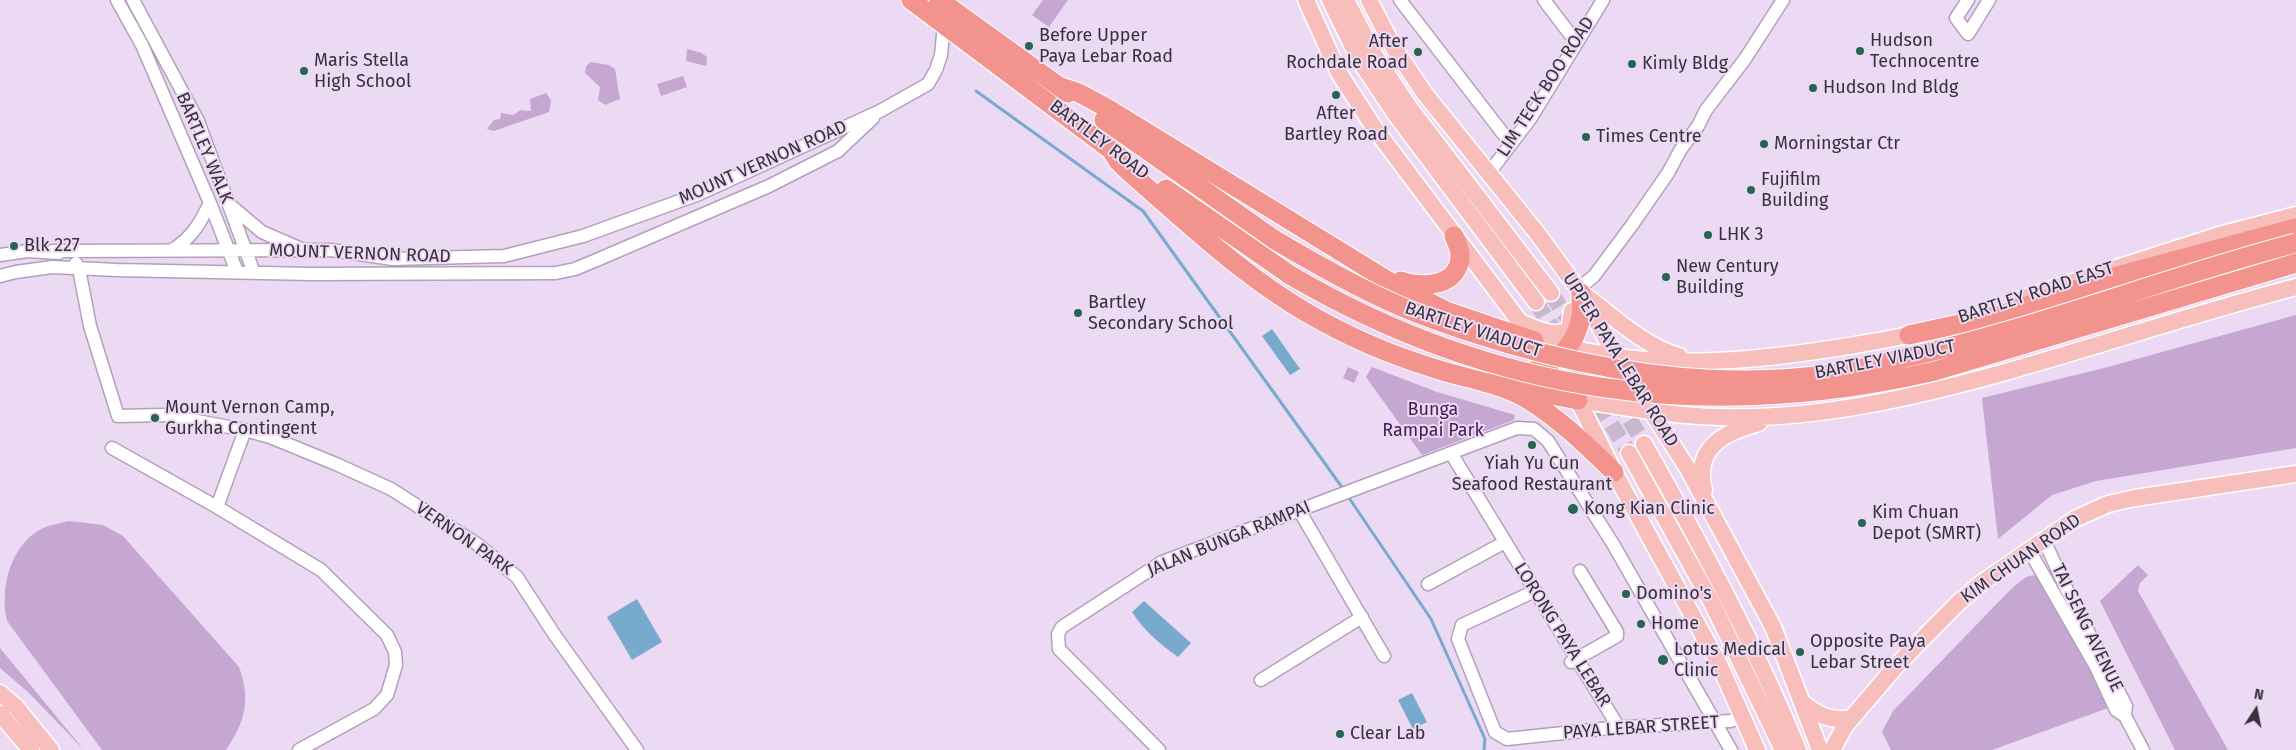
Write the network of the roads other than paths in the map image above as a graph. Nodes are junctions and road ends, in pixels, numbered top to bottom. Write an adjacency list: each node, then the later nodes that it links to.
1 (117, 0): 22 (street, BARTLEY WALK)
2 (133, 0): 23 (street, BARTLEY WALK)
3 (911, 0): 15 (highway, BARTLEY ROAD)
4 (939, 0): 17 (highway, BARTLEY ROAD)
5 (1306, 0): 26 (main road)
6 (1330, 0): 48 (main road)
7 (1346, 0): 47 (main road, UPPER PAYA LEBAR ROAD)
8 (1369, 0): 21 (main road, UPPER PAYA LEBAR ROAD)
9 (1400, 0): 19 (street)
10 (1544, 0): 16 (street)
11 (1604, 0): 16 (street, LIM TECK BOO ROAD)
12 (1783, 0): 46 (street)
13 (1968, 0): 14 (street)
14 (1989, 0)
15 (944, 24): 18 (street, MOUNT VERNON ROAD); 20 (highway, BARTLEY ROAD)
16 (1576, 42): 19 (street, LIM TECK BOO ROAD)
17 (1058, 86): 27 (highway, BARTLEY ROAD); 43 (highway)
18 (880, 111): 35 (street, MOUNT VERNON ROAD); 41 (street, MOUNT VERNON ROAD)
19 (1511, 144): 21 (street, LIM TECK BOO ROAD)
20 (1112, 151): 42 (highway, BARTLEY ROAD); 57 (highway)
21 (1489, 173): 40 (main road, UPPER PAYA LEBAR ROAD)
22 (210, 203): 30 (street); 31 (street, BARTLEY WALK)
23 (228, 204): 32 (street); 33 (street, BARTLEY WALK)
24 (2296, 215): 51 (main road, BARTLEY ROAD EAST)
25 (2296, 228): 51 (highway)
26 (1454, 236): 43 (highway); 50 (main road)
27 (1275, 240): 28 (highway, BARTLEY VIADUCT, bridge)
28 (2296, 243)
29 (52, 251): 30 (street, MOUNT VERNON ROAD); 34 (street, MOUNT VERNON ROAD); 37 (street)
30 (170, 251): 31 (street, MOUNT VERNON ROAD)
31 (228, 251): 33 (street, MOUNT VERNON ROAD); 38 (street, BARTLEY WALK)
32 (306, 251): 33 (street, MOUNT VERNON ROAD); 35 (street, MOUNT VERNON ROAD)
33 (246, 252): 39 (street, BARTLEY WALK)
34 (0, 255)
35 (504, 256): 41 (street)
36 (2296, 263): 42 (highway, BARTLEY VIADUCT, bridge)
37 (79, 269): 38 (street, MOUNT VERNON ROAD); 44 (street, MOUNT VERNON ROAD); 62 (street, VERNON PARK)
38 (237, 272): 39 (street, MOUNT VERNON ROAD)
39 (254, 272): 41 (street, MOUNT VERNON ROAD)
40 (1567, 272): 46 (main road, UPPER PAYA LEBAR ROAD); 50 (main road)
41 (506, 273)
42 (1290, 275)
43 (1378, 275): 49 (highway)
44 (0, 276)
45 (2296, 287): 61 (main road)
46 (1580, 291): 53 (highway); 54 (main road, UPPER PAYA LEBAR ROAD); 55 (main road)
47 (1551, 294)
48 (1536, 302)
49 (1470, 321): 52 (highway); 57 (highway)
50 (1520, 322): 52 (main road)
51 (1909, 336): 55 (main road, BARTLEY ROAD EAST)
52 (1534, 341): 53 (main road, BARTLEY ROAD EAST); 56 (main road)
53 (1568, 347): 54 (main road, BARTLEY ROAD EAST); 56 (highway)
54 (1616, 356): 55 (main road, BARTLEY ROAD EAST); 60 (main road, UPPER PAYA LEBAR ROAD)
55 (1699, 361)
56 (1551, 363): 58 (highway); 59 (main road)
57 (1449, 372): 58 (highway)
58 (1485, 383): 59 (highway); 67 (highway)
59 (1578, 400): 60 (main road); 67 (main road)
60 (1653, 411): 61 (main road); 71 (main road, UPPER PAYA LEBAR ROAD)
61 (1795, 414): 71 (main road)
62 (246, 430): 69 (street); 93 (street, VERNON PARK)
63 (1644, 444): 98 (main road, UPPER PAYA LEBAR ROAD)
64 (112, 448): 69 (street)
65 (1451, 453): 70 (street, JALAN BUNGA RAMPAI); 73 (street, LORONG PAYA LEBAR); 88 (street, JALAN BUNGA RAMPAI)
66 (1629, 454): 97 (main road)
67 (1614, 472): 86 (main road)
68 (2296, 474): 72 (main road, KIM CHUAN ROAD)
69 (218, 507): 92 (street)
70 (1300, 510): 78 (street); 94 (street, JALAN BUNGA RAMPAI)
71 (1713, 516): 83 (main road, UPPER PAYA LEBAR ROAD)
72 (2044, 540): 74 (main road, KIM CHUAN ROAD); 85 (street, TAI SENG AVENUE)
73 (1505, 542): 76 (street); 77 (street, LORONG PAYA LEBAR)
74 (2029, 550): 85 (street, TAI SENG AVENUE); 87 (main road, KIM CHUAN ROAD)
75 (1580, 571): 80 (street)
76 (1428, 584)
77 (1535, 591): 80 (street, LORONG PAYA LEBAR); 89 (street, PAYA LEBAR STREET)
78 (1362, 617): 79 (street); 81 (street)
79 (1384, 656)
80 (1574, 661): 89 (street, LORONG PAYA LEBAR)
81 (1261, 680)
82 (0, 693): 91 (main road)
83 (1802, 702): 87 (main road); 99 (main road, UPPER PAYA LEBAR ROAD)
84 (0, 714): 90 (main road)
85 (2125, 716): 101 (street, TAI SENG AVENUE)
86 (1743, 717): 88 (street, PAYA LEBAR STREET); 96 (main road)
87 (1852, 718): 100 (main road, KIM CHUAN ROAD)
88 (1716, 721): 89 (street, PAYA LEBAR STREET); 95 (street)
89 (1619, 728)
90 (31, 750)
91 (51, 750)
92 (299, 750)
93 (637, 750)
94 (1159, 750)
95 (1731, 750)
96 (1757, 750)
97 (1782, 750)
98 (1798, 750)
99 (1820, 750)
100 (1832, 750)
101 (2143, 750)

